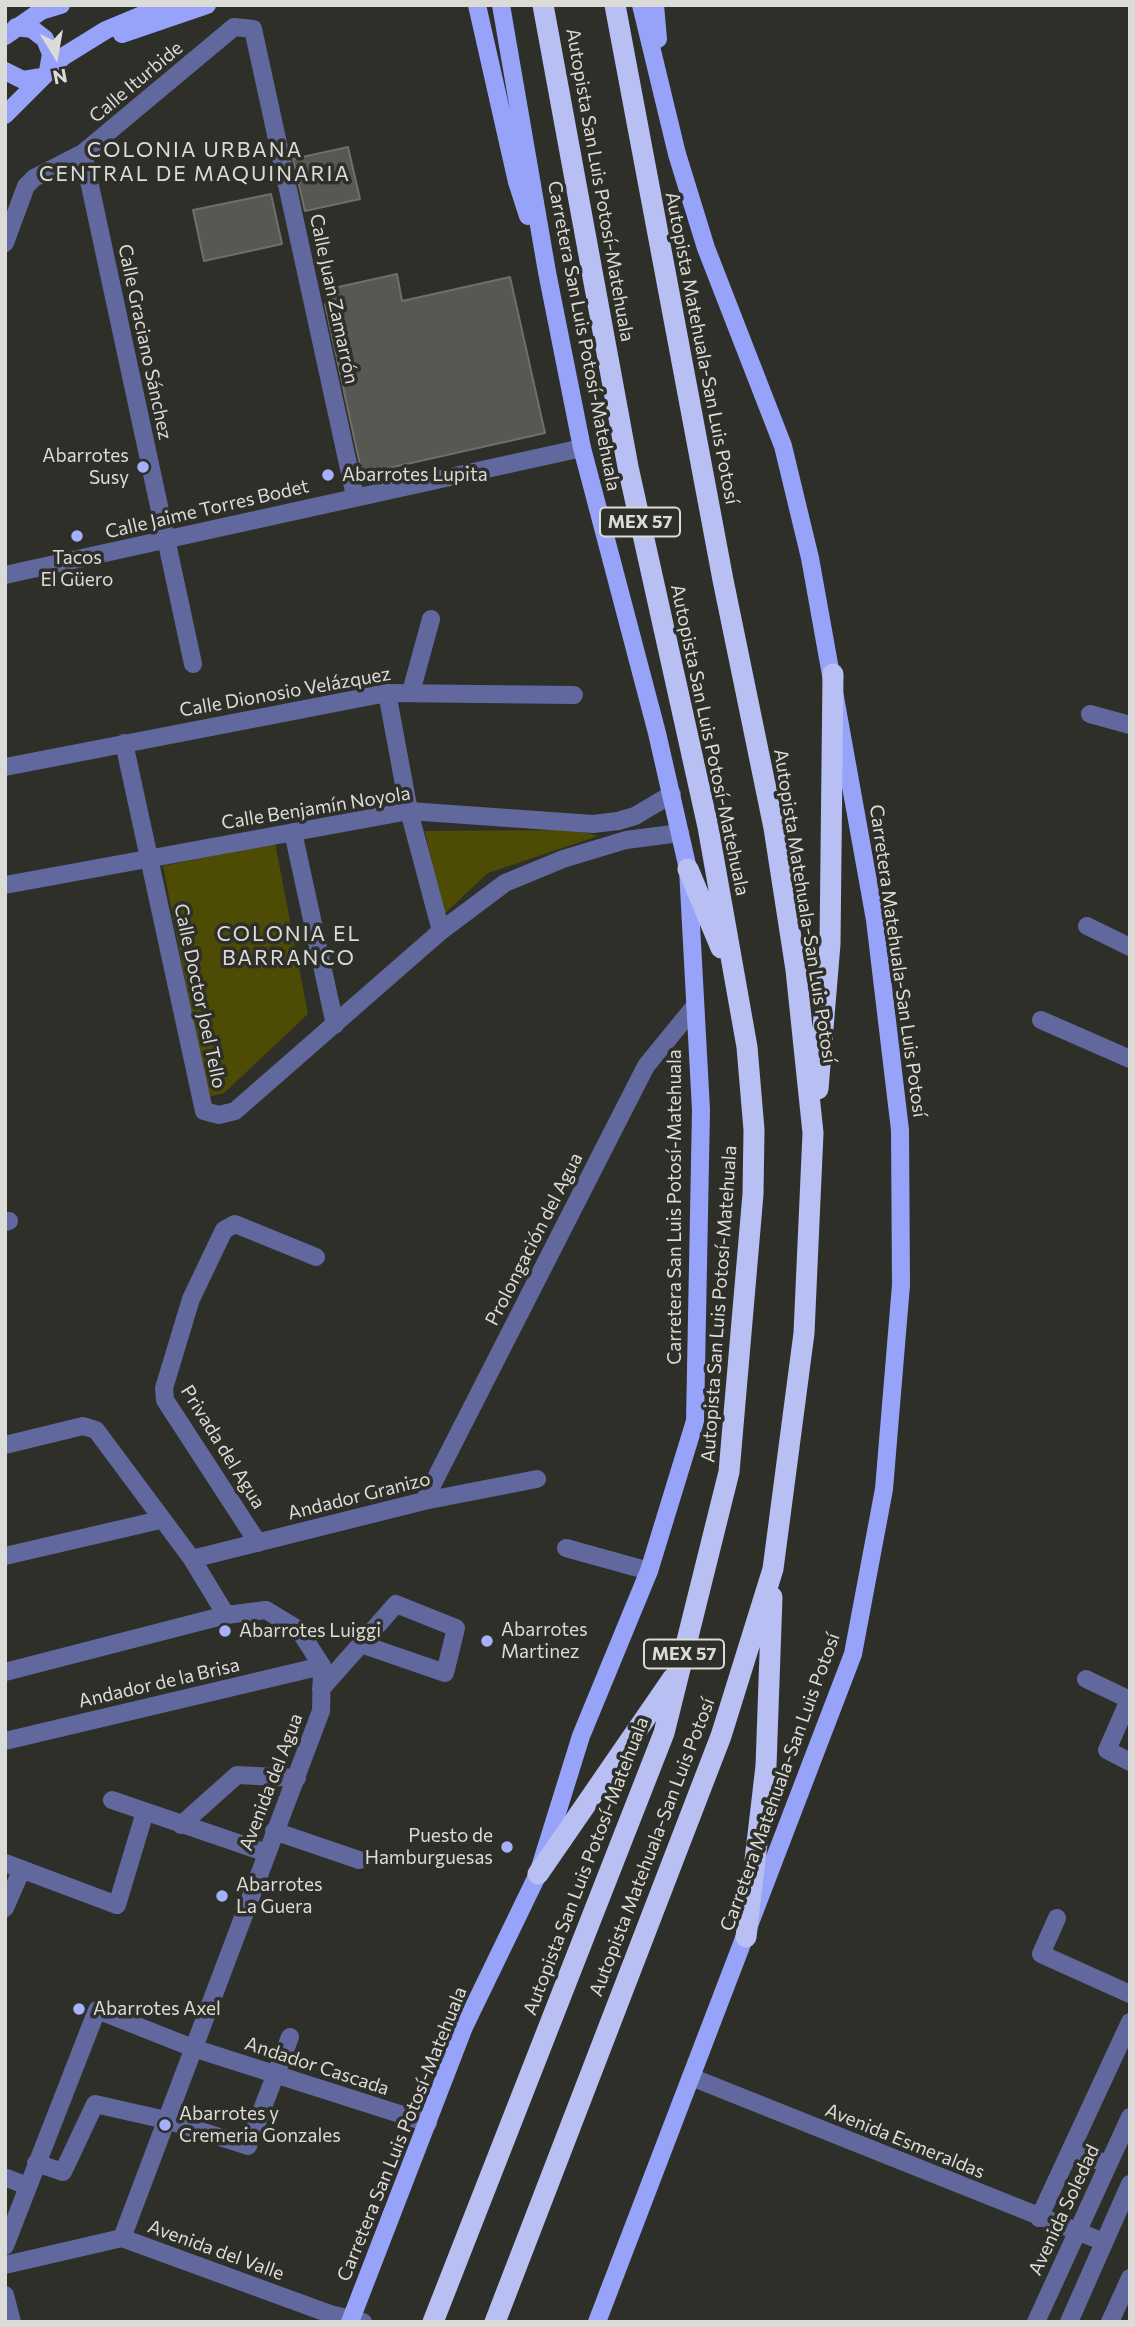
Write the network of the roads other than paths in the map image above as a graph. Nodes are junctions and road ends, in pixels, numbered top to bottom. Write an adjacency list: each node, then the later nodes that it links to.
1 (61, 5): 10 (main road)
2 (166, 5): 13 (main road)
3 (207, 5): 13 (main road)
4 (477, 5): 20 (main road)
5 (501, 5): 20 (main road, Carretera San Luis Potosí-Matehuala)
6 (543, 5): 45 (highway, Autopista San Luis Potosí-Matehuala / MEX 57)
7 (615, 5): 50 (highway, Autopista Matehuala-San Luis Potosí / MEX 57)
8 (641, 5): 16 (main road, Carretera Matehuala-San Luis Potosí)
9 (655, 5): 16 (main road)
10 (46, 8): 12 (main road)
11 (253, 29): 18 (street, Calle Iturbide); 22 (street, Calle Juan Zamarrón)
12 (10, 32): 15 (main road)
13 (81, 45): 15 (main road)
14 (5, 71): 15 (main road)
15 (45, 74): 17 (main road)
16 (664, 102): 27 (main road, Carretera Matehuala-San Luis Potosí)
17 (5, 115)
18 (83, 153): 19 (street, Calle Iturbide); 23 (street, Calle Graciano Sánchez)
19 (5, 243)
20 (547, 272): 21 (main road, Carretera San Luis Potosí-Matehuala)
21 (582, 449): 22 (street, Calle Jaime Torres Bodet); 35 (main road, Carretera San Luis Potosí-Matehuala)
22 (355, 496): 23 (street, Calle Jaime Torres Bodet)
23 (166, 540): 24 (street, Calle Jaime Torres Bodet); 26 (street, Calle Graciano Sánchez)
24 (5, 575)
25 (431, 619): 28 (street)
26 (193, 664)
27 (833, 674): 50 (highway); 83 (main road, Carretera Matehuala-San Luis Potosí)
28 (411, 692): 29 (street, Calle Dionosio Velázquez); 30 (street, Calle Dionosio Velázquez)
29 (387, 693): 33 (street, Calle Dionosio Velázquez); 36 (street)
30 (575, 695)
31 (1090, 714): 32 (street)
32 (1129, 722)
33 (124, 743): 34 (street, Calle Dionosio Velázquez); 39 (street, Calle Doctor Joel Tello)
34 (5, 767)
35 (671, 794): 36 (street, Calle Benjamín Noyola); 38 (main road, Carretera San Luis Potosí-Matehuala)
36 (409, 811): 37 (street, Calle Benjamín Noyola); 43 (street)
37 (293, 832): 39 (street, Calle Benjamín Noyola); 48 (street)
38 (680, 833): 40 (main road, Carretera San Luis Potosí-Matehuala); 43 (street, Calle Doctor Joel Tello)
39 (149, 858): 41 (street, Calle Benjamín Noyola); 48 (street, Calle Doctor Joel Tello)
40 (688, 869): 45 (highway); 46 (main road, Carretera San Luis Potosí-Matehuala)
41 (5, 885)
42 (1087, 926): 44 (street)
43 (441, 931): 48 (street, Calle Doctor Joel Tello)
44 (1130, 947)
45 (736, 983): 65 (highway, Autopista San Luis Potosí-Matehuala / MEX 57)
46 (695, 1006): 54 (street, Prolongación del Agua); 61 (main road, Carretera San Luis Potosí-Matehuala)
47 (1041, 1020): 49 (street)
48 (335, 1025)
49 (1130, 1059)
50 (813, 1133): 60 (highway, Autopista Matehuala-San Luis Potosí / MEX 57)
51 (316, 1256): 56 (street, Privada del Agua)
52 (5, 1445): 55 (street)
53 (537, 1479): 54 (street, Andador Granizo)
54 (424, 1501): 56 (street, Andador Granizo)
55 (160, 1520): 58 (street); 59 (street)
56 (258, 1543): 59 (street, Andador Granizo)
57 (566, 1548): 61 (street)
58 (5, 1556)
59 (192, 1559): 62 (street)
60 (773, 1569): 83 (highway); 110 (highway, Autopista Matehuala-San Luis Potosí / MEX 57)
61 (649, 1571): 80 (main road, Carretera San Luis Potosí-Matehuala)
62 (226, 1615): 64 (street); 66 (street)
63 (361, 1644): 63 (street); 68 (street)
64 (322, 1665): 68 (street, Avenida del Agua); 70 (street, Andador de la Brisa)
65 (680, 1668): 80 (highway); 109 (highway, Autopista San Luis Potosí-Matehuala / MEX 57)
66 (5, 1672)
67 (1086, 1679): 69 (street)
68 (321, 1689): 72 (street, Avenida del Agua)
69 (1129, 1700): 71 (street)
70 (5, 1741)
71 (1130, 1762)
72 (297, 1778): 75 (street); 76 (street, Avenida del Agua)
73 (112, 1800): 74 (street)
74 (145, 1812): 75 (street); 79 (street)
75 (181, 1825): 77 (street)
76 (274, 1831): 77 (street, Avenida del Agua); 78 (street)
77 (267, 1853): 87 (street, Avenida del Agua)
78 (359, 1860)
79 (14, 1866): 81 (street)
80 (538, 1874): 92 (main road, Carretera San Luis Potosí-Matehuala)
81 (5, 1908)
82 (1058, 1918): 84 (street)
83 (746, 1937): 89 (main road, Carretera Matehuala-San Luis Potosí)
84 (1130, 1994)
85 (1130, 2022): 93 (street)
86 (290, 2037): 88 (street)
87 (193, 2048): 88 (street, Andador Cascada); 91 (street, Avenida del Agua); 94 (street, Andador Cascada)
88 (273, 2075): 91 (street); 92 (street, Andador Cascada)
89 (691, 2077): 99 (street, Avenida Esmeraldas); 111 (main road, Carretera Matehuala-San Luis Potosí)
90 (1130, 2117): 95 (street, Avenida Soledad)
91 (166, 2120): 94 (street); 101 (street, Avenida del Agua)
92 (428, 2123): 107 (main road, Carretera San Luis Potosí-Matehuala)
93 (1072, 2147): 95 (street); 99 (street)
94 (36, 2163): 98 (street)
95 (1107, 2165): 100 (street, Avenida Soledad)
96 (7, 2178): 98 (street)
97 (1130, 2184): 102 (street)
98 (27, 2186): 103 (street)
99 (1039, 2218): 100 (street, Avenida Esmeraldas)
100 (1076, 2232): 102 (street, Avenida Esmeraldas); 112 (street, Avenida Soledad)
101 (122, 2238): 104 (street, Avenida del Valle); 107 (street, Avenida del Valle)
102 (1104, 2242): 113 (street)
103 (5, 2246)
104 (5, 2265)
105 (1129, 2282): 114 (street)
106 (5, 2295): 108 (street)
107 (347, 2319)
108 (12, 2322)
109 (433, 2322)
110 (495, 2322)
111 (597, 2322)
112 (1037, 2322)
113 (1069, 2322)
114 (1110, 2322)

